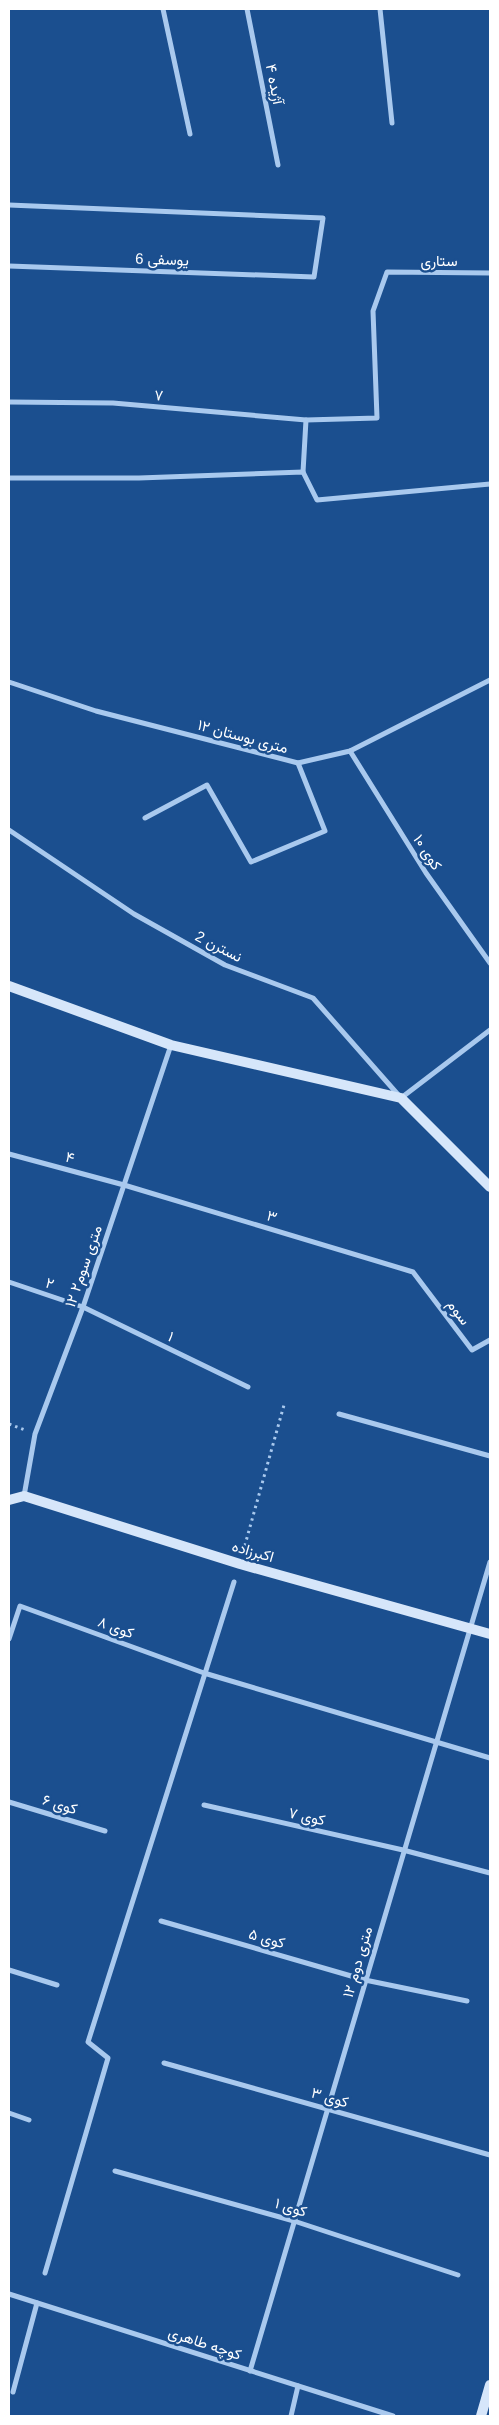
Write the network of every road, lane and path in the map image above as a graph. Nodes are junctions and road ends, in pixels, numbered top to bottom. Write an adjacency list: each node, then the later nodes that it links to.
1 (163, 9): 5 (street)
2 (247, 9): 6 (street, ۴ آژیده)
3 (380, 9): 4 (street)
4 (392, 123)
5 (190, 134)
6 (278, 165)
7 (9, 204): 8 (street, یوسفی 6)
8 (9, 266)
9 (387, 272): 10 (street, ستاری); 12 (street, ۷)
10 (490, 273)
11 (9, 402): 12 (street, ۷)
12 (306, 420): 13 (street)
13 (304, 472): 14 (street); 15 (street)
14 (9, 478)
15 (490, 484)
16 (490, 680): 18 (street, ۱۲ متری بوستان)
17 (9, 682): 19 (street, ۱۲ متری بوستان)
18 (350, 751): 19 (street, ۱۲ متری بوستان); 22 (street, کوی ۱۰)
19 (298, 763): 20 (street)
20 (145, 818)
21 (9, 830): 26 (street, نسترن 2)
22 (490, 964)
23 (9, 986): 25 (street)
24 (490, 1030): 26 (street)
25 (171, 1045): 26 (street); 28 (street, ۱۲ متری سوم۲)
26 (401, 1098): 29 (street)
27 (9, 1154): 28 (street, ۴)
28 (124, 1185): 30 (street, ۳); 32 (street, ۱۲ متری سوم۲)
29 (490, 1186)
30 (413, 1272): 33 (street, سوم)
31 (9, 1282): 32 (street, ۲)
32 (83, 1307): 34 (street, ۱); 38 (street, ۱۲ متری سوم۲)
33 (490, 1340)
34 (248, 1387)
35 (284, 1405): 43 (path)
36 (339, 1414): 39 (street)
37 (9, 1424): 38 (path)
38 (36, 1434): 40 (street, ۱۲ متری سوم۲)
39 (490, 1456)
40 (24, 1496): 41 (street); 43 (street, اکبرزاده)
41 (9, 1500)
42 (490, 1562): 45 (street, ۱۲ متری دوم)
43 (240, 1564): 45 (street, اکبرزاده)
44 (234, 1582): 48 (street)
45 (470, 1627): 46 (street, اکبرزاده); 49 (street, ۱۲ متری دوم)
46 (490, 1634)
47 (9, 1639): 48 (street, کوی ۸)
48 (204, 1672): 49 (street, کوی ۸); 68 (street)
49 (435, 1743): 50 (street, کوی ۸); 54 (street, ۱۲ متری دوم)
50 (490, 1758)
51 (9, 1802): 53 (street, کوی ۶)
52 (204, 1805): 54 (street, کوی ۷)
53 (105, 1831)
54 (403, 1850): 55 (street, کوی ۷); 58 (street, ۱۲ متری دوم)
55 (490, 1873)
56 (161, 1921): 58 (street, کوی ۵)
57 (9, 1970): 59 (street)
58 (365, 1980): 60 (street, کوی ۵); 62 (street, ۱۲ متری دوم)
59 (57, 1985)
60 (467, 2001)
61 (164, 2063): 62 (street, کوی ۳)
62 (327, 2109): 65 (street, کوی ۳); 67 (street, ۱۲ متری دوم)
63 (9, 2113): 64 (street)
64 (29, 2120)
65 (490, 2155)
66 (115, 2171): 67 (street, کوی ۱)
67 (294, 2221): 69 (street, کوی ۱); 72 (street, ۱۲ متری دوم)
68 (45, 2273)
69 (458, 2275)
70 (9, 2294): 71 (street, کوچه طاهری)
71 (37, 2303): 72 (street, کوچه طاهری); 75 (street)
72 (250, 2371): 74 (street, کوچه طاهری)
73 (490, 2385): 78 (street)
74 (298, 2386): 76 (street); 77 (street, کوچه طاهری)
75 (13, 2392)
76 (291, 2416)
77 (393, 2416)
78 (481, 2416)

